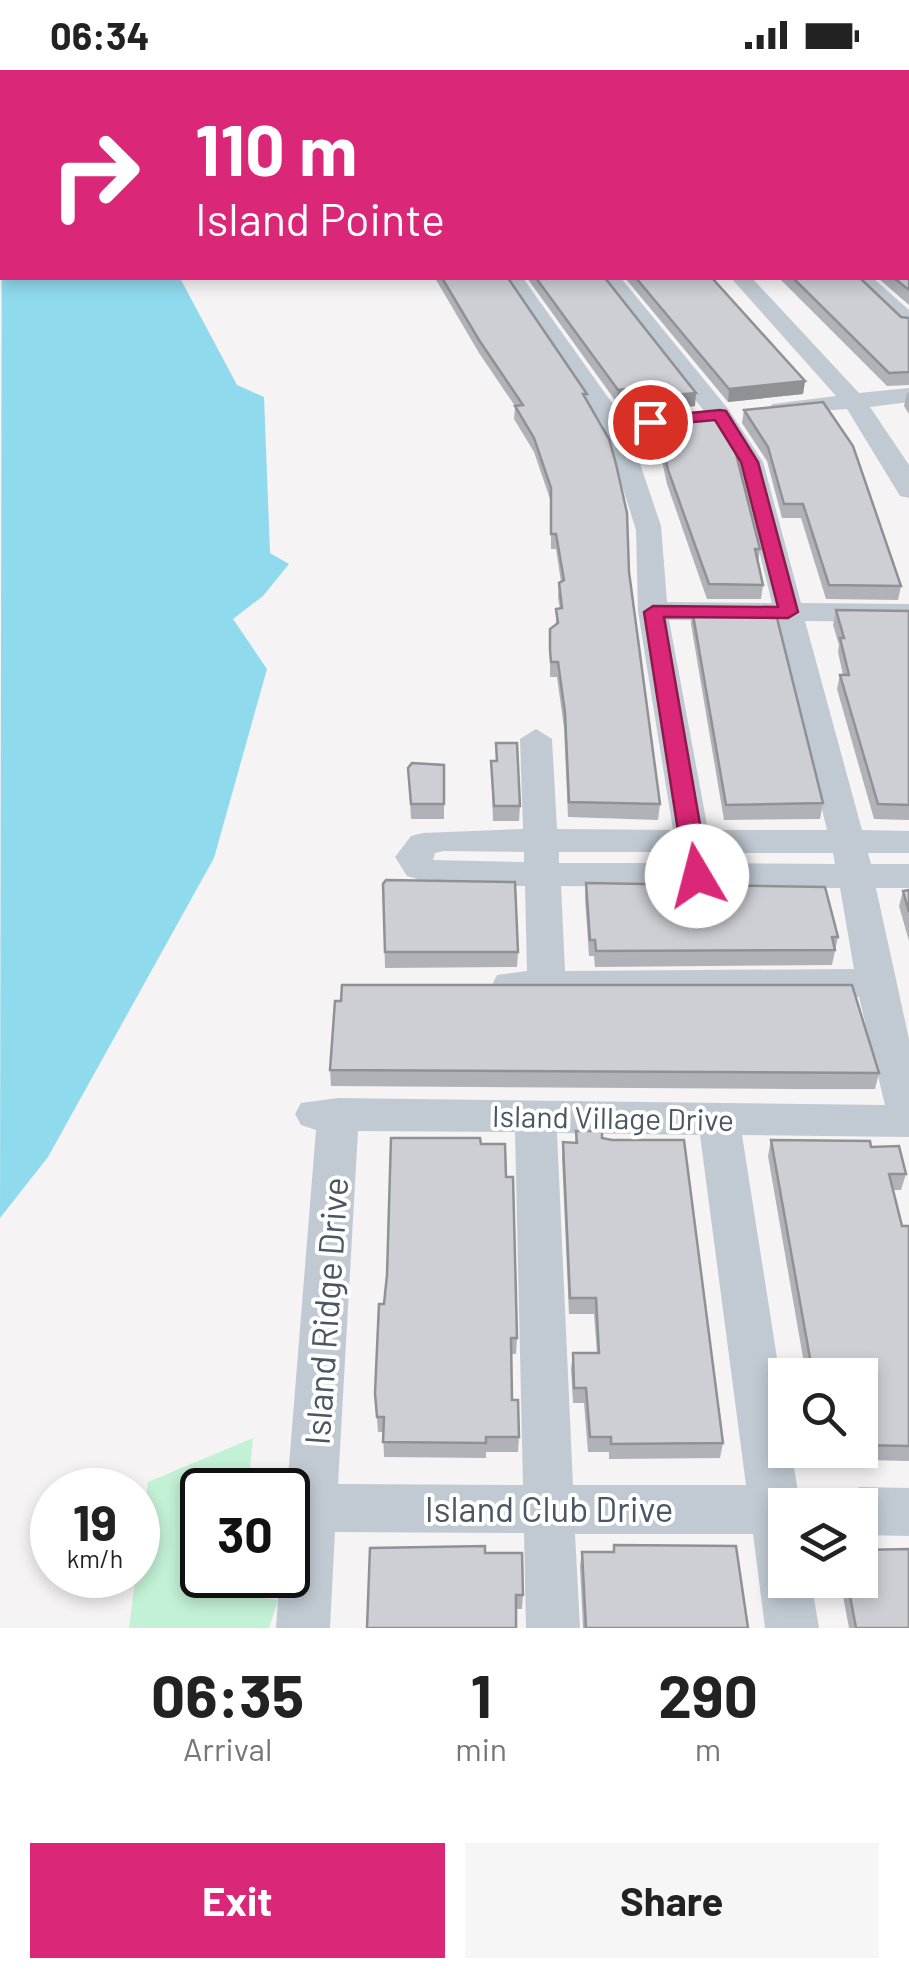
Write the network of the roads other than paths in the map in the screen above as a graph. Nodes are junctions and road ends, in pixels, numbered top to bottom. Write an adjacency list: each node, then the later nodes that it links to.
1 (514, 280): 9 (street)
2 (612, 280): 8 (street)
3 (744, 280): 7 (street)
4 (863, 280): 5 (street)
5 (909, 322)
6 (909, 394): 7 (street)
7 (855, 402): 8 (street); 10 (street)
8 (740, 413): 9 (street); 12 (street)
9 (616, 425): 11 (street)
10 (909, 490)
11 (653, 612): 12 (street); 17 (street)
12 (788, 612): 13 (street); 18 (street)
13 (909, 612)
14 (536, 738): 16 (street)
15 (909, 842): 18 (street)
16 (542, 858): 17 (street); 22 (street)
17 (695, 858): 18 (street)
18 (851, 859): 19 (street); 20 (street)
19 (909, 876)
20 (875, 983): 22 (street); 26 (street)
21 (470, 985): 22 (street)
22 (547, 985)
23 (328, 1114): 24 (street, Island Village Drive); 28 (street, Island Ridge Drive)
24 (535, 1116): 25 (street, Island Village Drive); 29 (street)
25 (719, 1118): 26 (street, Island Village Drive); 27 (street)
26 (909, 1118)
27 (777, 1488)
28 (312, 1508): 29 (street, Island Club Drive); 34 (street, Island Ridge Drive)
29 (549, 1508): 30 (street, Island Club Drive); 35 (street)
30 (768, 1510)
31 (878, 1511): 32 (street)
32 (909, 1512)
33 (788, 1598): 36 (street)
34 (303, 1628)
35 (553, 1628)
36 (792, 1628)

